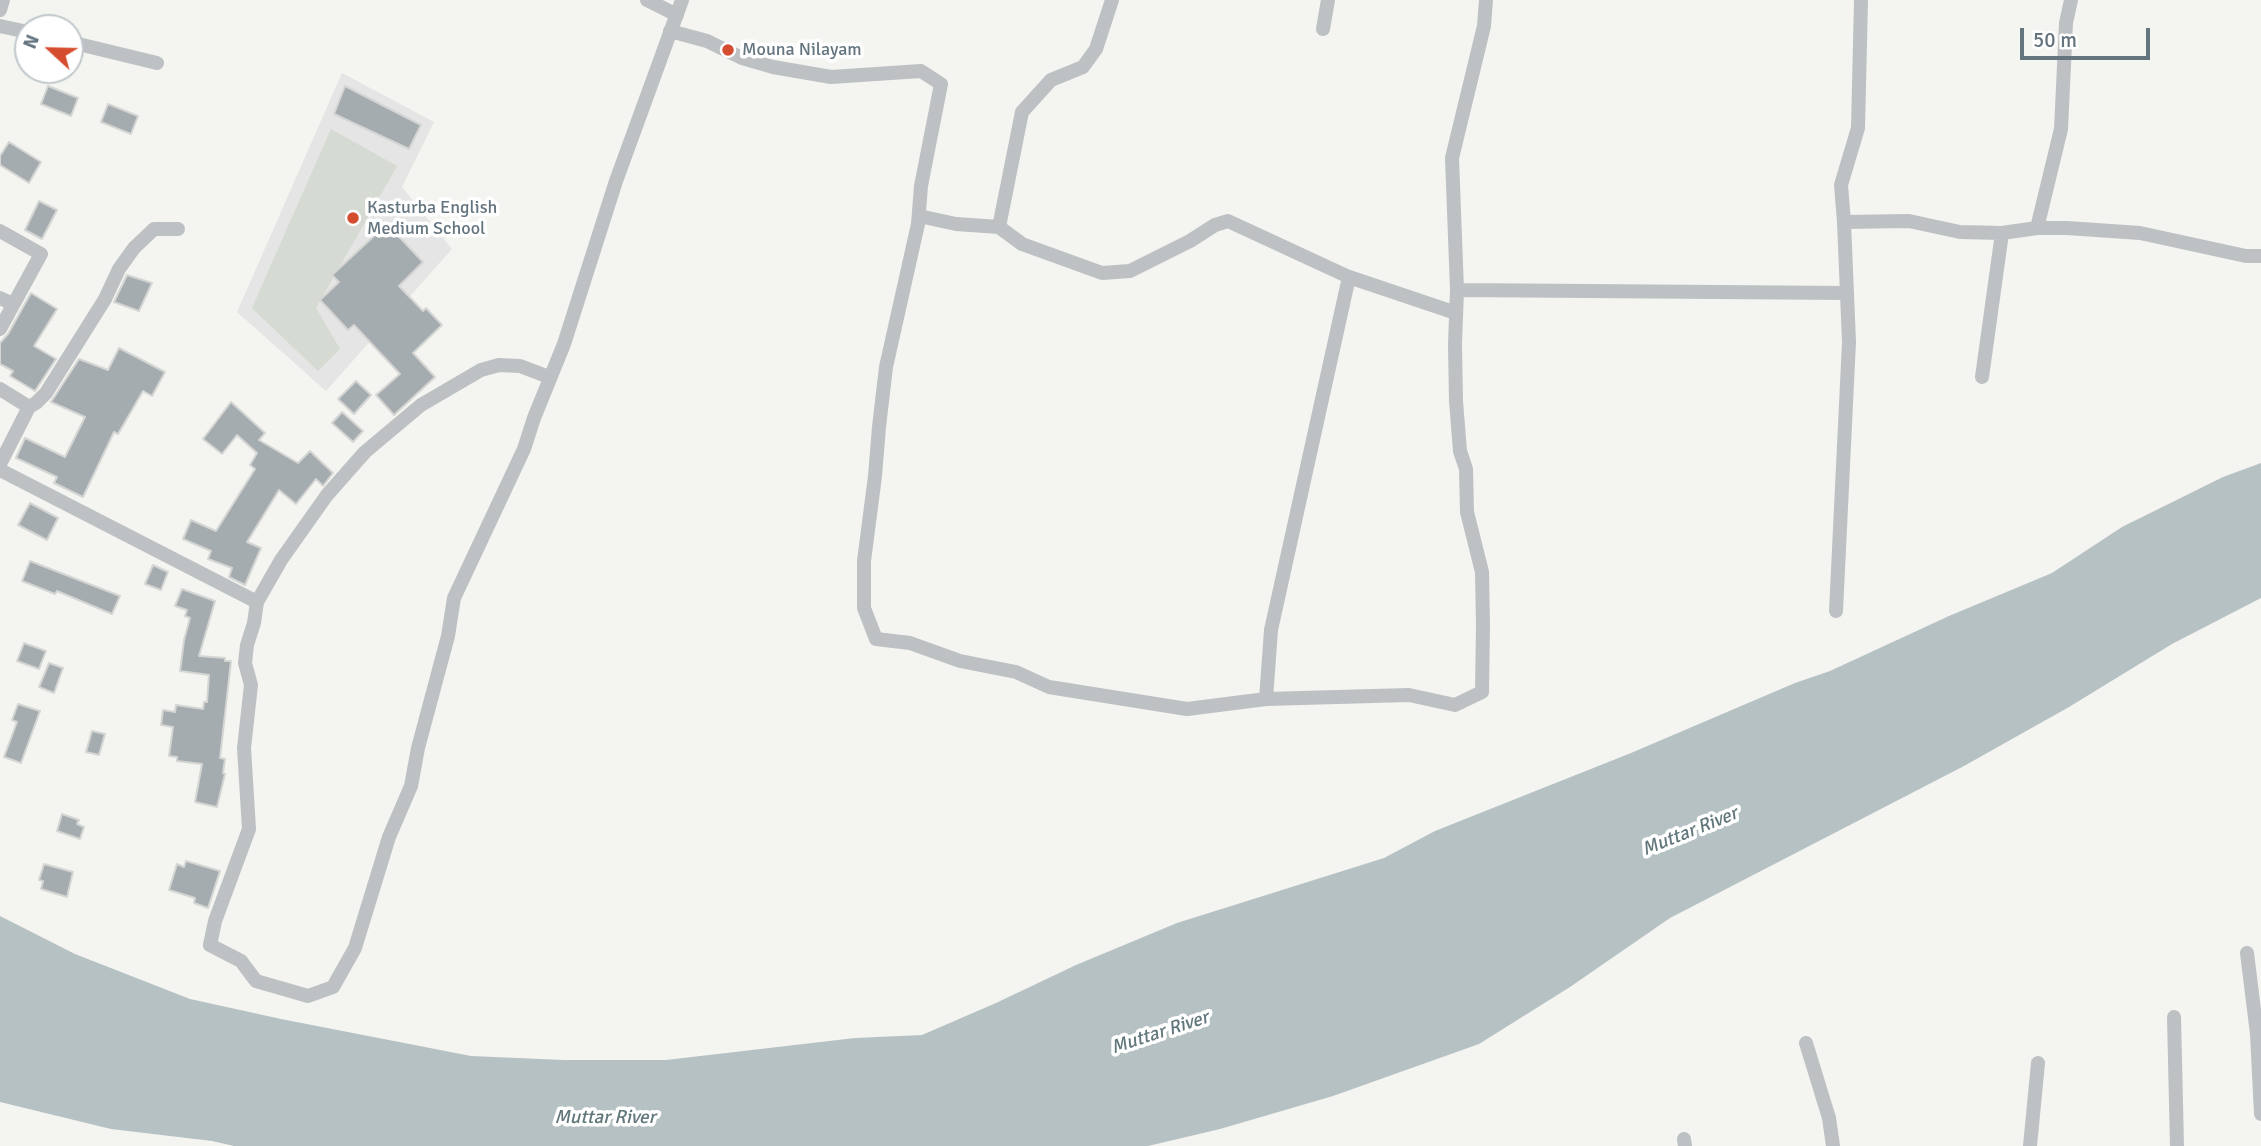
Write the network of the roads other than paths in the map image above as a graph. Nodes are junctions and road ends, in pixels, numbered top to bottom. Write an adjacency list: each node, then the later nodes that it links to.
1 (3, 0): 9 (street)
2 (647, 0): 10 (street)
3 (682, 0): 10 (street)
4 (1112, 0): 17 (street)
5 (1328, 0): 11 (street)
6 (1486, 0): 24 (street)
7 (1861, 0): 16 (street)
8 (2071, 0): 18 (street)
9 (0, 10)
10 (677, 15): 12 (street)
11 (1323, 29)
12 (670, 31): 15 (street); 29 (street)
13 (84, 45): 14 (street)
14 (158, 63)
15 (919, 216): 17 (street); 37 (street)
16 (1844, 222): 21 (street); 25 (street)
17 (999, 227): 23 (street)
18 (2037, 228): 21 (street); 22 (street)
19 (178, 229): 32 (street)
20 (0, 231): 26 (street)
21 (2002, 233): 30 (street)
22 (2261, 256)
23 (1349, 278): 27 (street); 37 (street)
24 (1457, 290): 25 (street); 27 (street)
25 (1847, 293): 36 (street)
26 (6, 301): 28 (street)
27 (1456, 313): 37 (street)
28 (0, 329)
29 (549, 377): 35 (street); 35 (street)
30 (1982, 377)
31 (0, 389): 32 (street)
32 (29, 407): 33 (street)
33 (0, 464)
34 (0, 470): 35 (street)
35 (257, 602)
36 (1836, 611)
37 (1266, 699)
38 (2247, 953): 40 (street)
39 (2174, 1017): 46 (street)
40 (2258, 1019): 43 (street)
41 (1806, 1043): 44 (street)
42 (2038, 1063): 45 (street)
43 (2261, 1114)
44 (1833, 1146)
45 (2030, 1146)
46 (2177, 1146)

